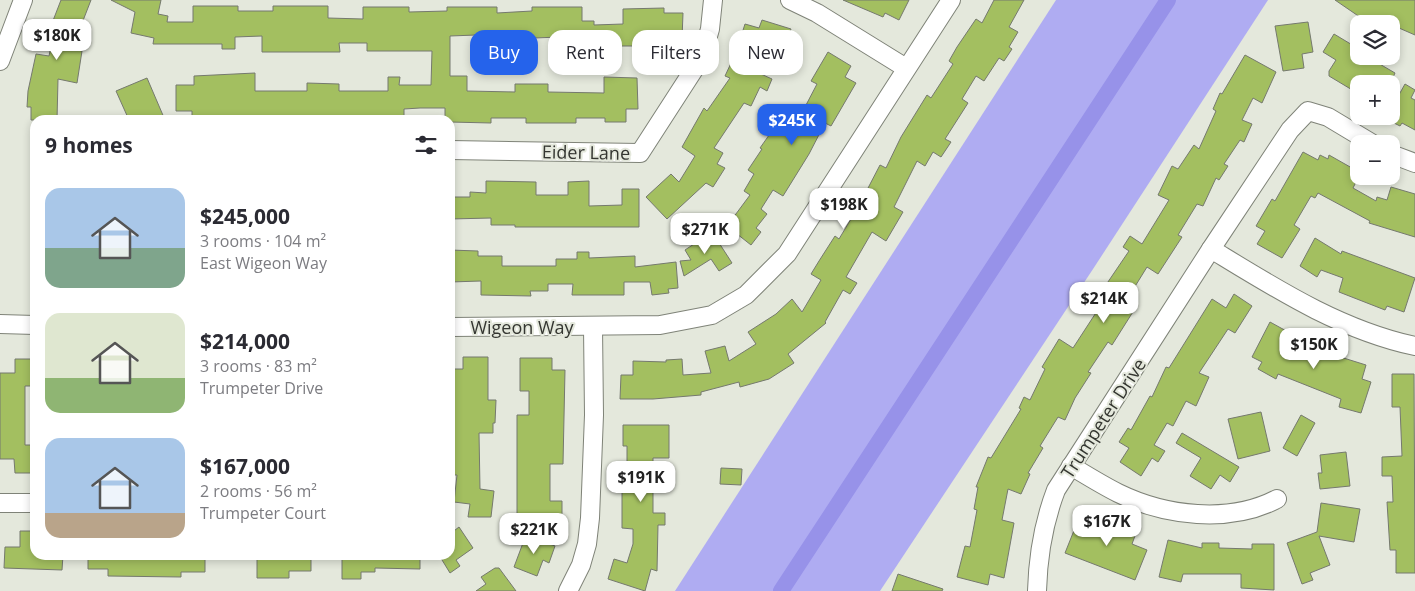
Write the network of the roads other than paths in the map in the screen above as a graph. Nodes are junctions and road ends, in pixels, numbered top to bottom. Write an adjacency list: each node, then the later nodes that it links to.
1 (23, 0): 5 (street)
2 (714, 0): 8 (street, Eider Lane)
3 (790, 0): 6 (street)
4 (951, 0): 6 (street, Wigeon Way)
5 (0, 61)
6 (906, 68): 15 (street, Wigeon Way)
7 (1358, 135): 11 (street, Trumpeter Drive)
8 (455, 150)
9 (1400, 157): 10 (street)
10 (1415, 163)
11 (1211, 249): 16 (street); 17 (street, Trumpeter Drive)
12 (0, 324): 13 (street)
13 (30, 325)
14 (455, 327): 15 (street, Wigeon Way)
15 (593, 327): 21 (street)
16 (1415, 346)
17 (1071, 466): 18 (street); 22 (street, Trumpeter Drive)
18 (1277, 499)
19 (0, 502): 20 (street)
20 (30, 503)
21 (568, 591)
22 (1037, 591)

